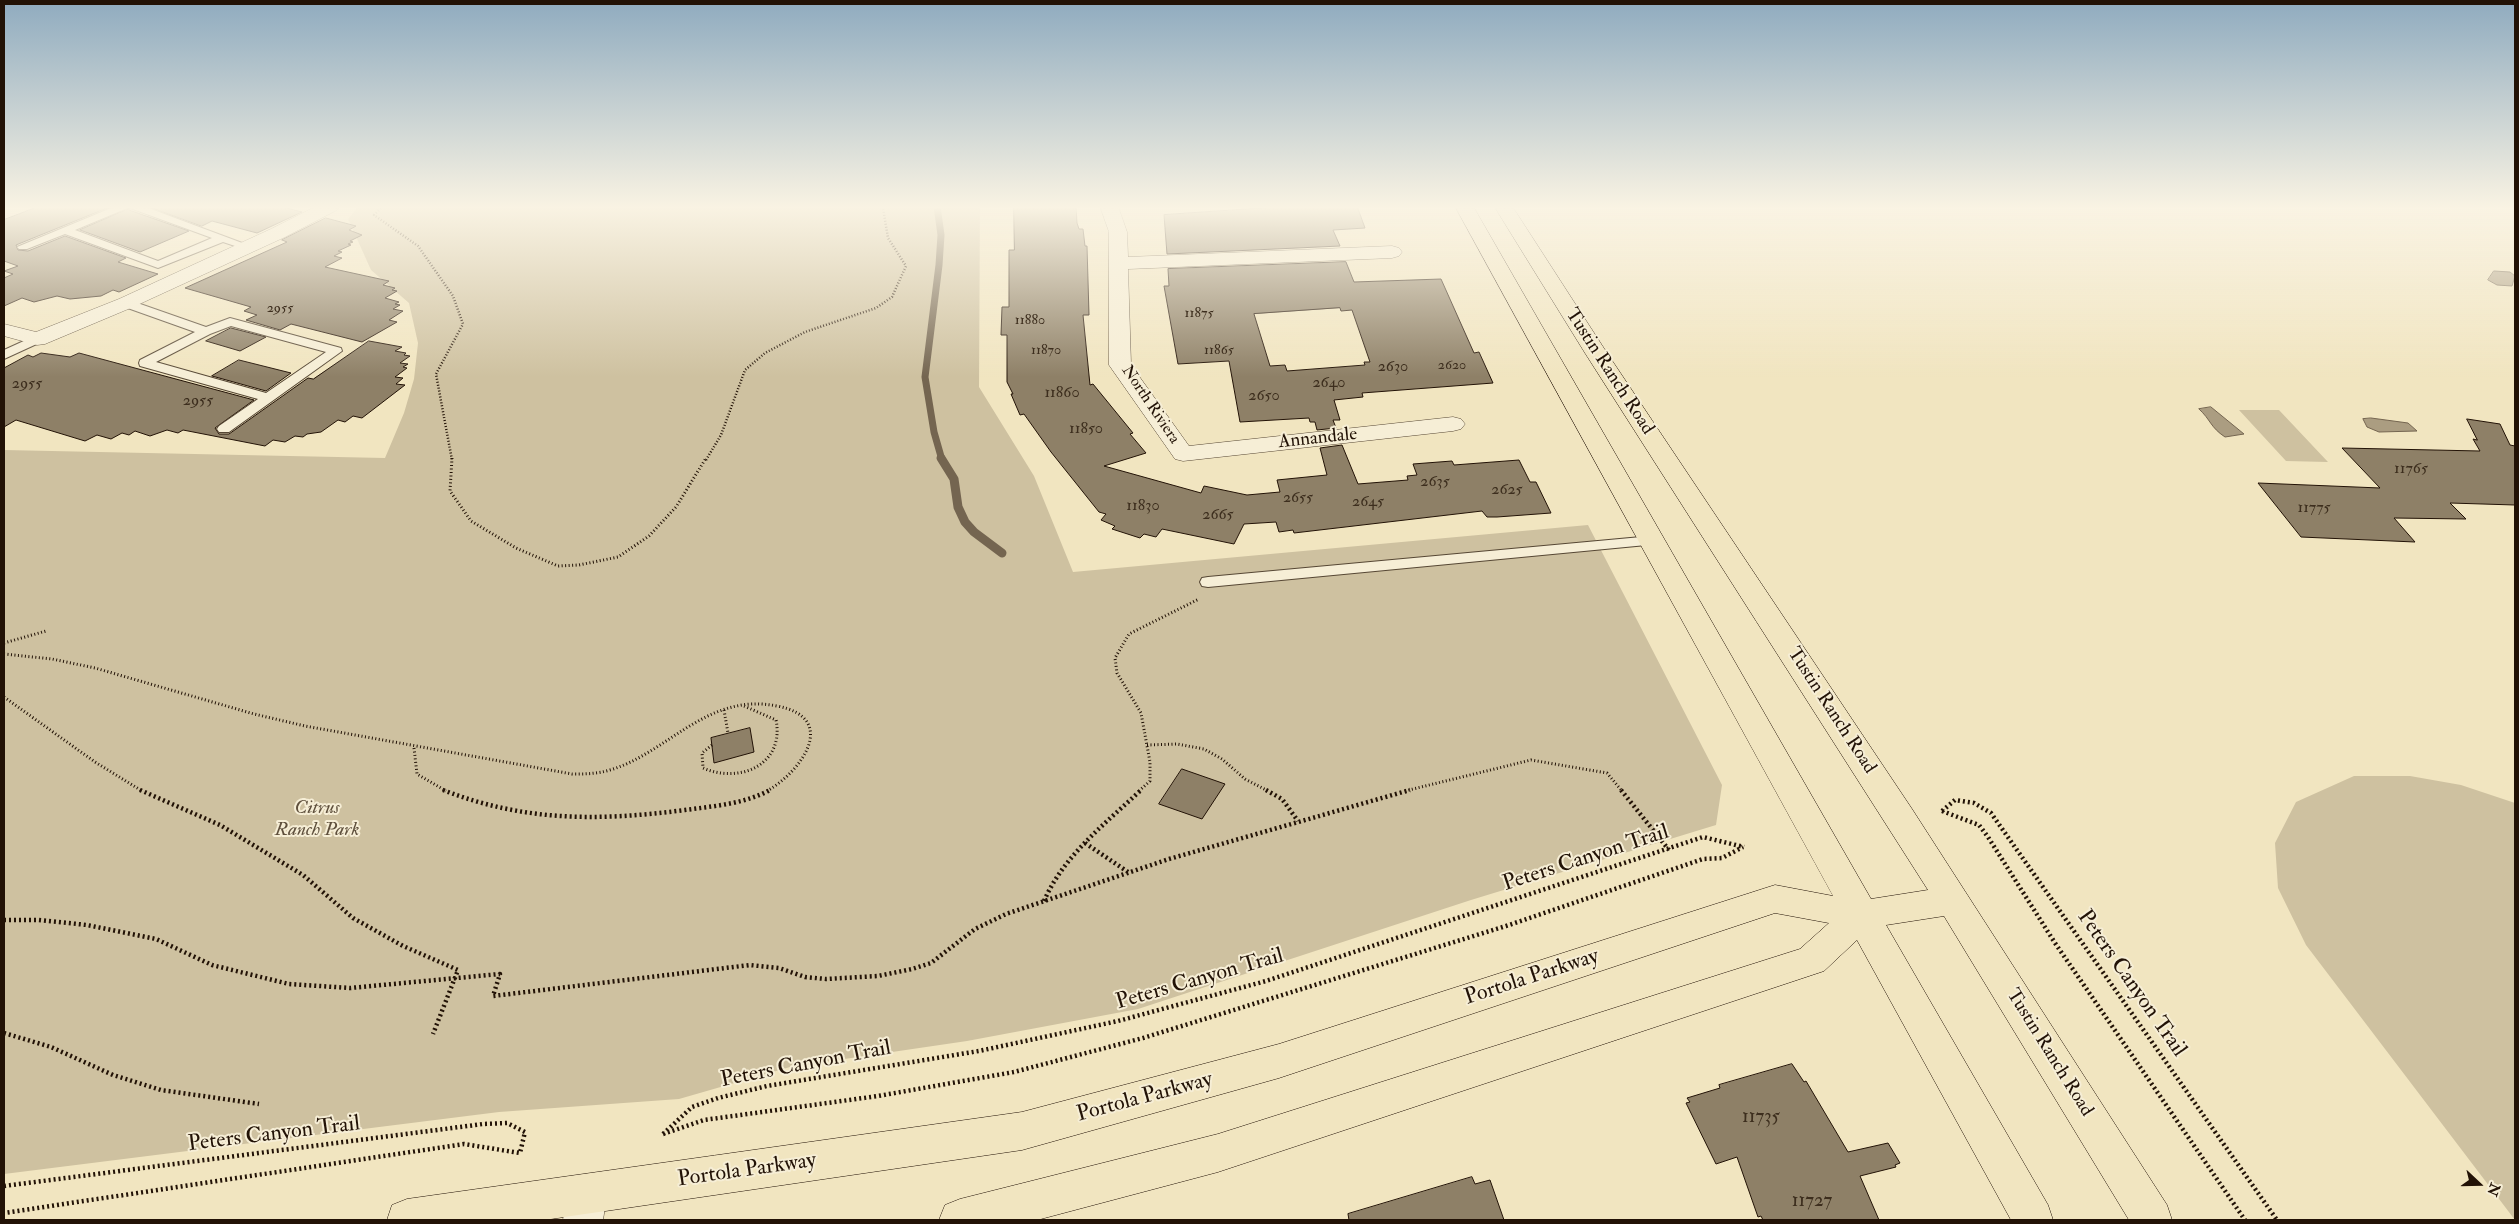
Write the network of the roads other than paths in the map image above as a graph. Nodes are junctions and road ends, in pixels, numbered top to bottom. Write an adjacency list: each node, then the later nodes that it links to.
1 (211, 263): 5 (street)
2 (1120, 263): 13 (street, North Riviera)
3 (1496, 263): 14 (main road)
4 (1539, 263): 16 (main road, Tustin Ranch Road)
5 (126, 303): 7 (lane); 8 (street)
6 (4, 330): 8 (street)
7 (206, 331): 10 (lane); 10 (lane)
8 (37, 339): 9 (lane)
9 (4, 356)
10 (268, 398): 12 (lane)
11 (1453, 424): 13 (street, Annandale)
12 (224, 429)
13 (1184, 454)
14 (1652, 541): 15 (lane); 17 (main road)
15 (1208, 582)
16 (1953, 900): 17 (main road, Portola Parkway); 22 (main road, Tustin Ranch Road)
17 (1861, 916): 18 (main road, Portola Parkway); 20 (main road); 21 (main road)
18 (585, 1207): 19 (main road, Portola Parkway)
19 (407, 1220)
20 (960, 1220)
21 (2033, 1220)
22 (2152, 1220)

